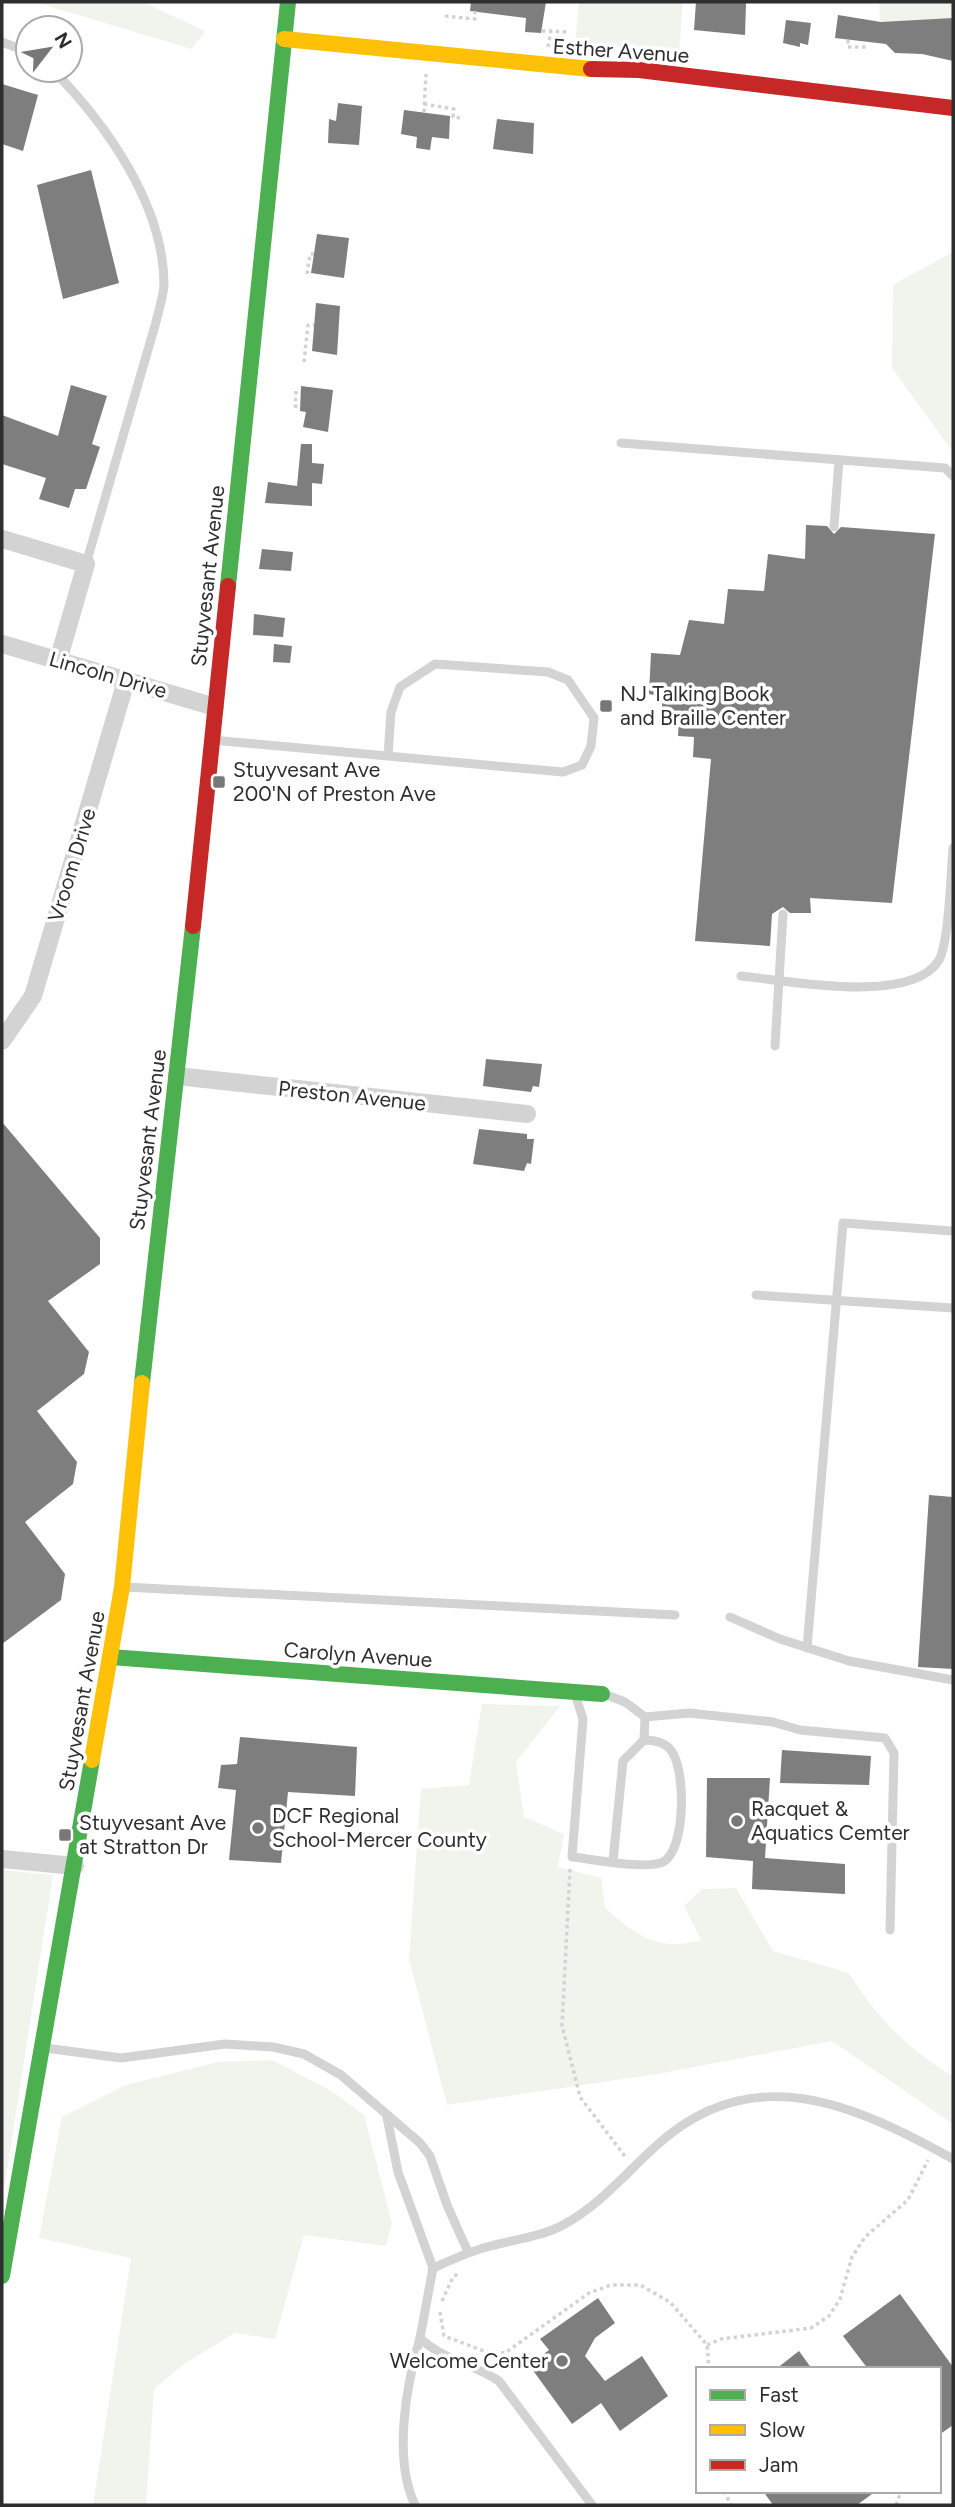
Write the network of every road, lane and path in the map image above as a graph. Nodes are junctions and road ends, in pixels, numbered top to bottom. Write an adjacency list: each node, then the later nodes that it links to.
1 (288, 2): 7 (street, Stuyvesant Avenue)
2 (475, 12): 3 (path)
3 (445, 16)
4 (542, 31): 5 (path)
5 (551, 32): 6 (path); 10 (path)
6 (568, 32)
7 (285, 39): 11 (street, Esther Avenue); 32 (street, Stuyvesant Avenue)
8 (848, 40): 9 (path)
9 (866, 47)
10 (548, 48)
11 (427, 54): 13 (path); 14 (street, Esther Avenue)
12 (66, 84): 28 (lane)
13 (424, 104): 15 (path); 16 (path)
14 (953, 108)
15 (424, 112)
16 (462, 118)
17 (314, 254): 18 (path)
18 (307, 275)
19 (314, 326): 20 (path)
20 (304, 362)
21 (296, 391): 22 (path)
22 (300, 407)
23 (621, 443): 24 (lane)
24 (839, 460): 25 (lane); 26 (lane)
25 (953, 476)
26 (834, 527)
27 (2, 539): 28 (street)
28 (86, 564): 30 (street)
29 (2, 644): 30 (street, Lincoln Drive)
30 (58, 661): 31 (street, Lincoln Drive)
31 (126, 681): 32 (street, Lincoln Drive); 39 (street, Vroom Drive)
32 (215, 707): 33 (street, Stuyvesant Avenue)
33 (212, 740): 34 (lane); 41 (street, Stuyvesant Avenue)
34 (388, 756): 34 (lane)
35 (953, 848): 38 (lane)
36 (783, 914): 38 (lane)
37 (741, 976): 38 (lane)
38 (778, 980): 40 (lane)
39 (2, 1041)
40 (775, 1046)
41 (177, 1076): 42 (street, Preston Avenue); 47 (street, Stuyvesant Avenue)
42 (527, 1114)
43 (953, 1231): 45 (lane)
44 (756, 1294): 45 (lane)
45 (836, 1300): 46 (lane); 50 (lane)
46 (953, 1308)
47 (122, 1587): 48 (lane); 51 (street, Stuyvesant Avenue)
48 (675, 1615)
49 (730, 1618): 50 (lane)
50 (807, 1648): 52 (lane)
51 (111, 1657): 53 (street, Carolyn Avenue); 60 (street, Stuyvesant Avenue)
52 (953, 1679)
53 (575, 1692): 54 (street, Carolyn Avenue); 57 (lane)
54 (602, 1694): 55 (lane)
55 (645, 1717): 56 (lane); 61 (lane)
56 (644, 1740): 59 (lane); 59 (lane)
57 (572, 1857): 59 (lane); 66 (path)
58 (2, 1859): 60 (street)
59 (613, 1861)
60 (75, 1866): 62 (street, Stuyvesant Avenue)
61 (890, 1930)
62 (43, 2048): 63 (lane); 69 (street, Stuyvesant Avenue)
63 (387, 2117): 67 (lane); 68 (lane)
64 (934, 2148): 65 (lane); 66 (lane); 71 (path)
65 (953, 2159)
66 (634, 2169): 67 (lane)
67 (468, 2252): 68 (lane); 71 (path)
68 (433, 2269): 70 (lane)
69 (2, 2276)
70 (420, 2338): 73 (lane); 74 (lane)
71 (707, 2345): 72 (path)
72 (709, 2367)
73 (415, 2505)
74 (592, 2505)

